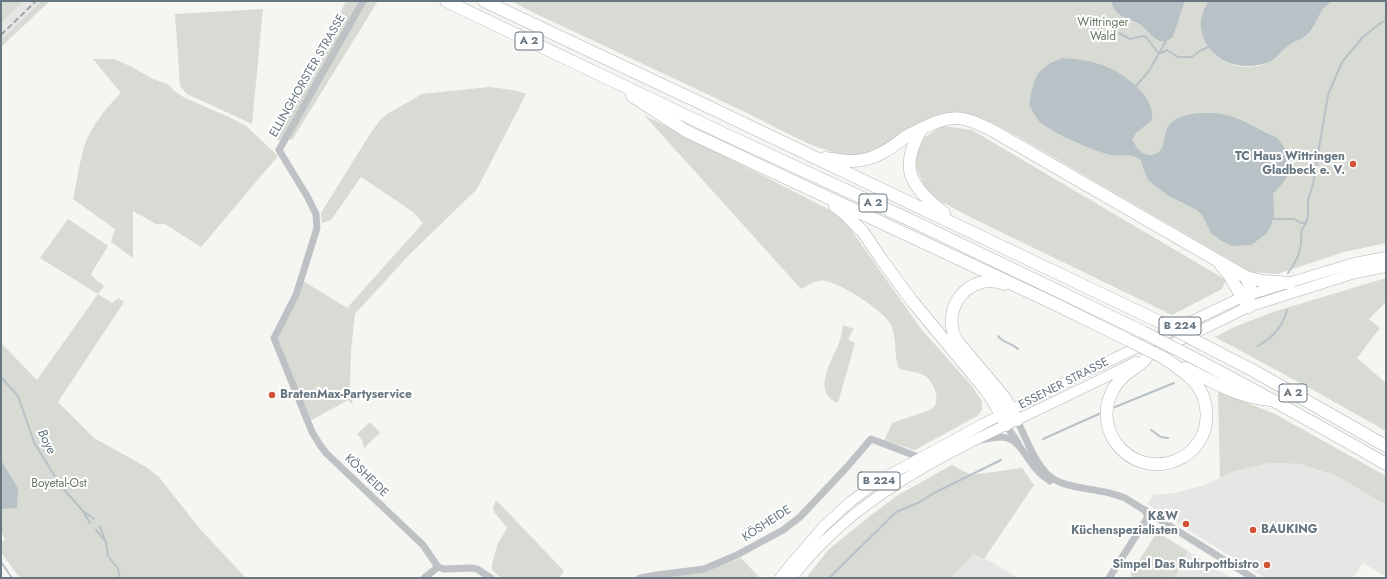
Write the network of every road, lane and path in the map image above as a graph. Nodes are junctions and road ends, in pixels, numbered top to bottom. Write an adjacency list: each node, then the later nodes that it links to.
1 (363, 1): 16 (street, ELLINGHORSTER STRASSE)
2 (446, 1): 4 (highway, A 2)
3 (484, 1): 6 (highway, A 2)
4 (602, 75): 7 (highway); 19 (highway, A 2, bridge)
5 (922, 128): 6 (highway); 8 (highway); 10 (highway)
6 (813, 157): 8 (highway, A 2)
7 (816, 192): 15 (highway); 20 (highway)
8 (960, 226): 22 (highway, A 2, bridge)
9 (1386, 257): 13 (main road, ESSENER STRASSE / B 224)
10 (1219, 262): 12 (highway); 14 (highway)
11 (1386, 267): 14 (main road, ESSENER STRASSE / B 224)
12 (1246, 277): 13 (highway); 14 (highway)
13 (1290, 283): 14 (main road, ESSENER STRASSE / B 224)
14 (1247, 300): 17 (main road, ESSENER STRASSE / B 224); 20 (main road, ESSENER STRASSE / B 224)
15 (1055, 304): 18 (highway, bridge); 20 (highway)
16 (274, 338): 28 (street, KÖSHEIDE)
17 (1147, 357): 18 (highway); 20 (main road, ESSENER STRASSE / B 224)
18 (1164, 358): 19 (highway)
19 (1275, 401): 25 (highway, A 2)
20 (1009, 417): 21 (main road, ESSENER STRASSE / B 224); 23 (street); 24 (main road, ESSENER STRASSE / B 224); 26 (street)
21 (968, 443): 23 (street); 34 (main road, ESSENER STRASSE / B 224)
22 (1386, 446)
23 (1020, 447): 26 (street)
24 (921, 458): 32 (street, KÖSHEIDE); 33 (main road, ESSENER STRASSE / B 224)
25 (1386, 464)
26 (1082, 488): 27 (street)
27 (1146, 510): 29 (street); 37 (street)
28 (438, 567): 30 (street); 31 (street)
29 (1115, 569): 35 (street); 36 (street)
30 (424, 578)
31 (491, 578)
32 (640, 578)
33 (780, 578)
34 (792, 578)
35 (1110, 578)
36 (1117, 578)
37 (1254, 578)

